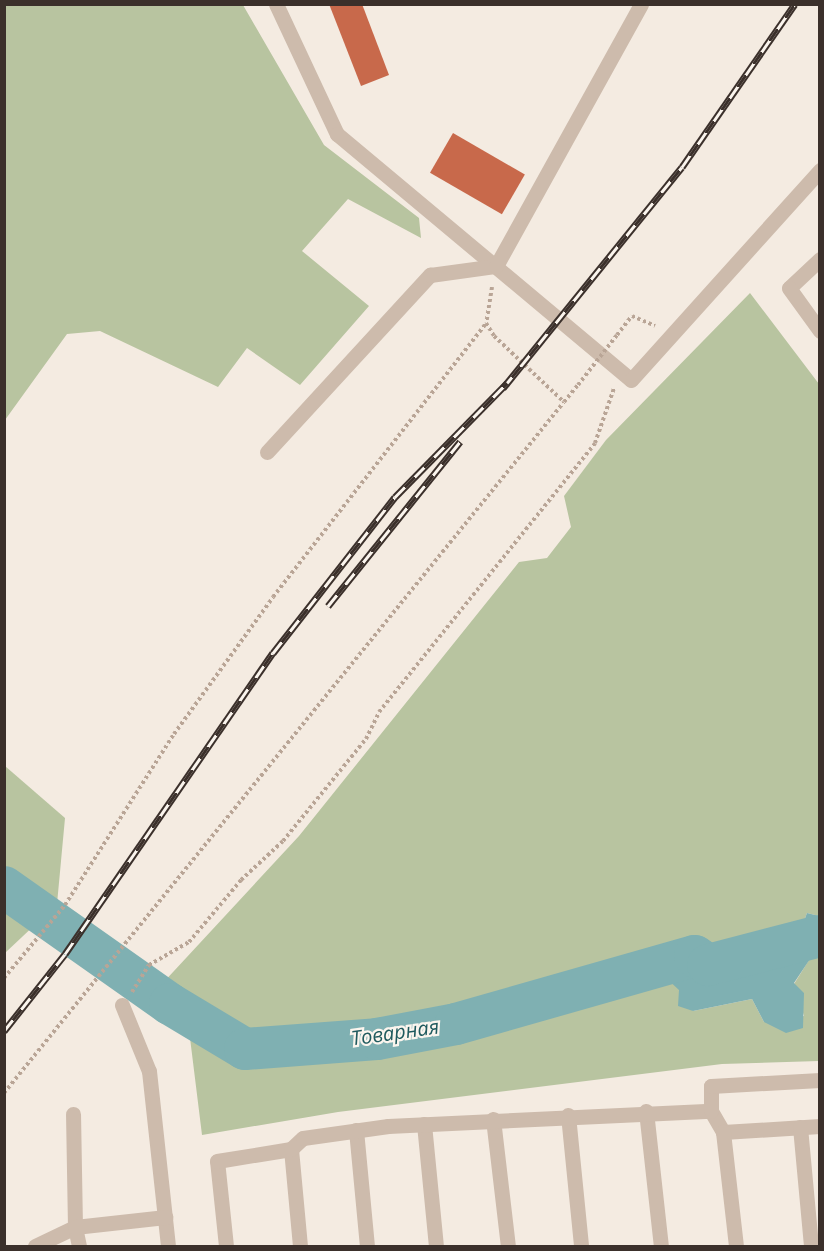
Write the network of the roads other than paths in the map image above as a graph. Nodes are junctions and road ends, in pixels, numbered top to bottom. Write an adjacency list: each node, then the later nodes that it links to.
1 (276, 4): 5 (street)
2 (641, 4): 5 (street)
3 (819, 170): 5 (street)
4 (819, 259): 6 (street)
5 (496, 266): 7 (street)
6 (819, 331)
7 (267, 452)
8 (122, 1005): 21 (street)
9 (819, 1080): 11 (street)
10 (646, 1110): 11 (street); 13 (street); 32 (street)
11 (711, 1111): 19 (street)
12 (73, 1114): 22 (street)
13 (568, 1115): 14 (street); 31 (street)
14 (493, 1119): 15 (street); 30 (street)
15 (424, 1124): 18 (street); 29 (street)
16 (819, 1126): 17 (street)
17 (800, 1127): 19 (street); 34 (street)
18 (356, 1130): 20 (street); 28 (street)
19 (723, 1132): 33 (street)
20 (291, 1149): 26 (street); 27 (street)
21 (165, 1217): 22 (street); 25 (street)
22 (75, 1227): 23 (street); 24 (street)
23 (34, 1246)
24 (79, 1246)
25 (168, 1246)
26 (226, 1246)
27 (300, 1246)
28 (367, 1246)
29 (436, 1246)
30 (508, 1246)
31 (581, 1246)
32 (661, 1246)
33 (736, 1246)
34 (811, 1246)

